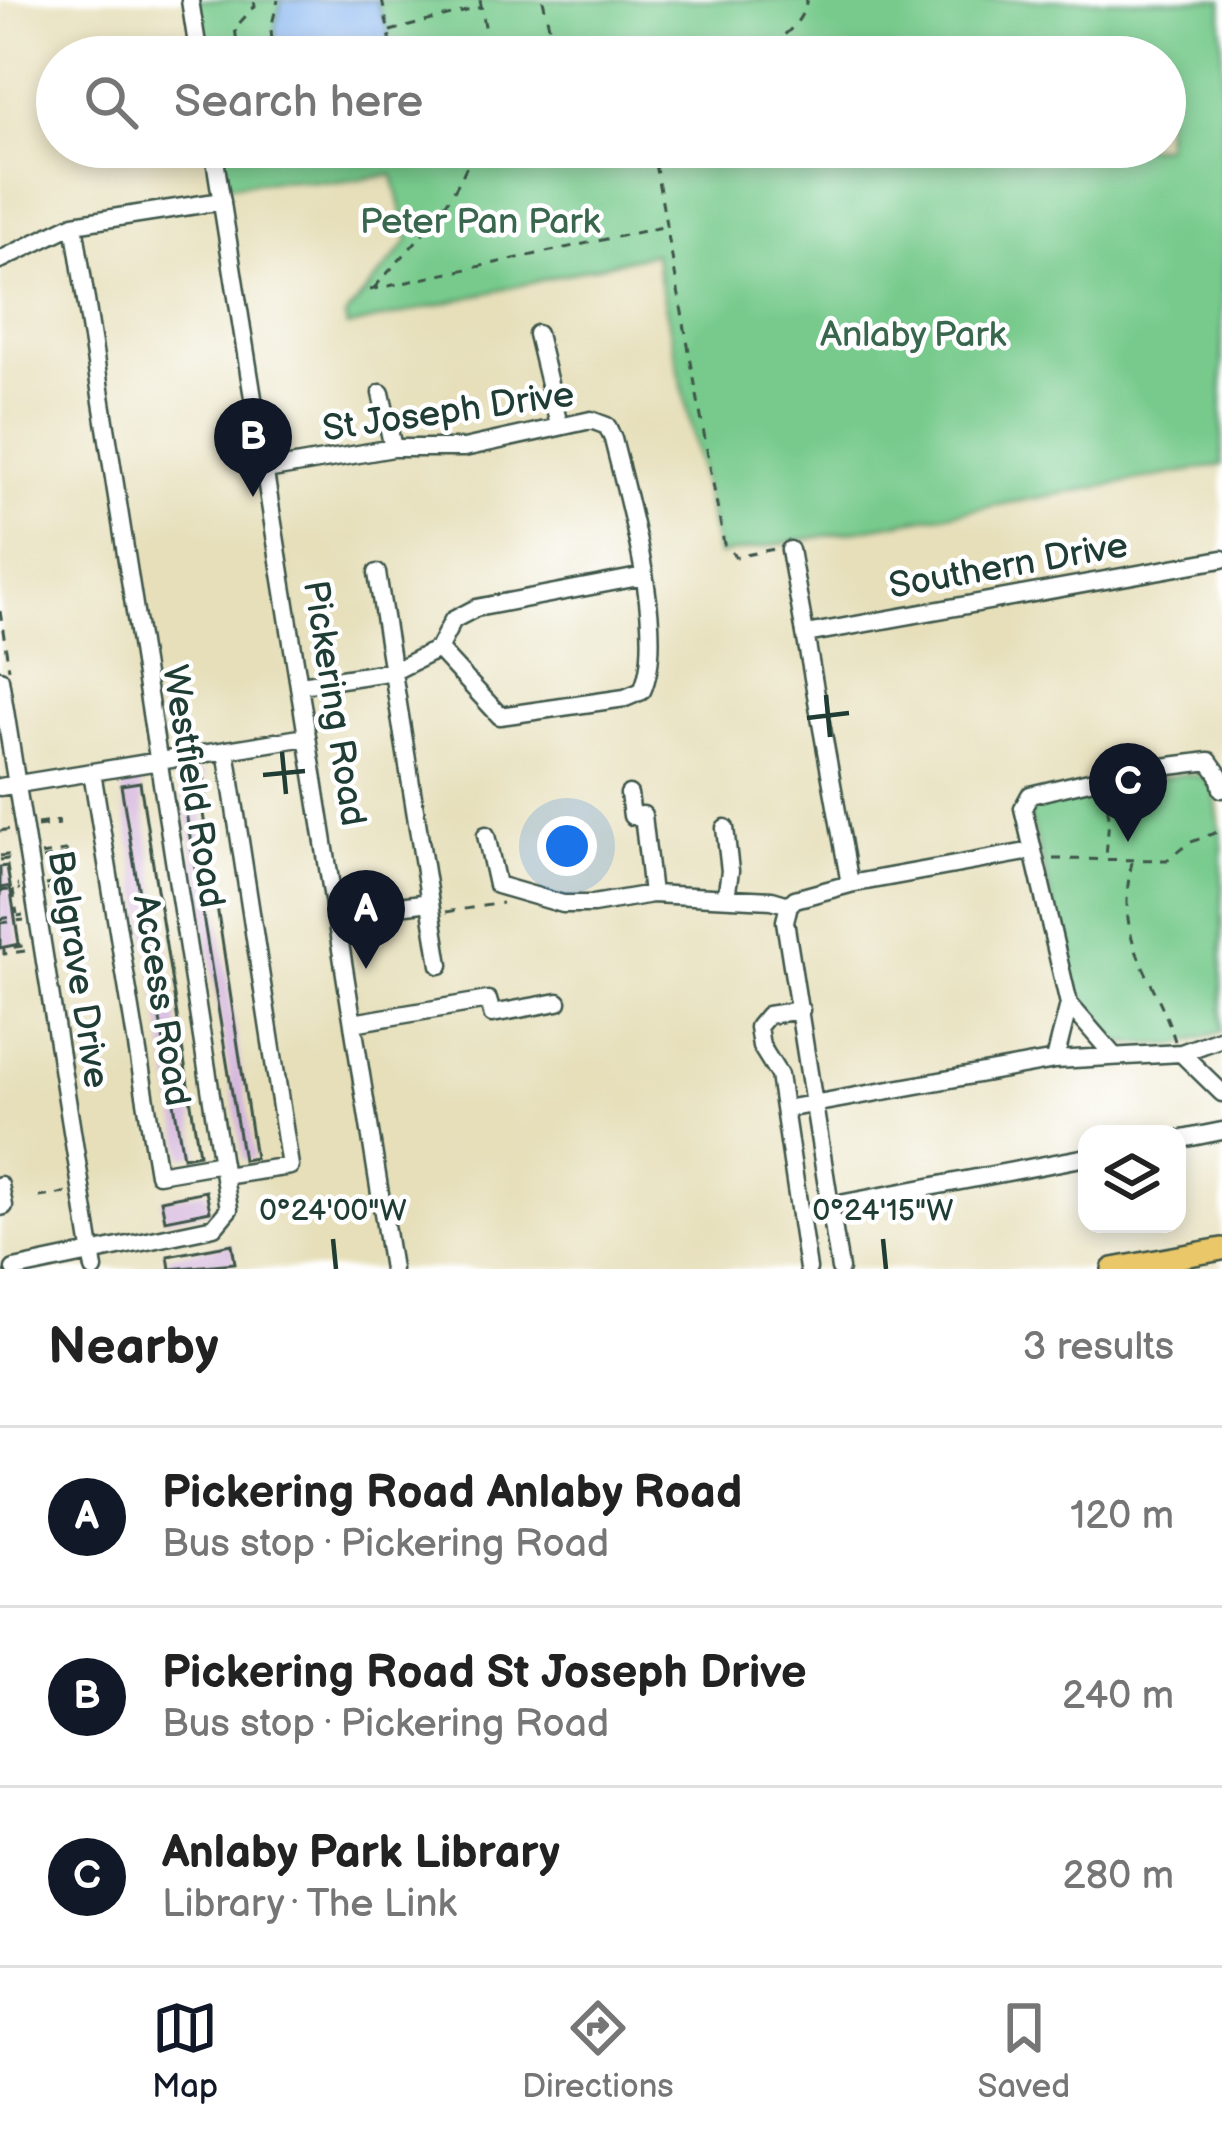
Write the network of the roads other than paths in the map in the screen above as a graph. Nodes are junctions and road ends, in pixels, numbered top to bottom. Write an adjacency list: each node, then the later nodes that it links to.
1 (190, 0): 2 (street)
2 (196, 36)
3 (216, 168): 4 (street, Pickering Road)
4 (222, 201): 5 (street); 11 (street, Pickering Road)
5 (74, 224): 6 (street); 23 (street, Westfield Road)
6 (0, 260)
7 (537, 334): 9 (street)
8 (381, 393): 10 (street)
9 (559, 425): 10 (street, St Joseph Drive); 15 (street, St Joseph Drive)
10 (393, 448): 11 (street, St Joseph Drive)
11 (266, 470): 20 (street, Pickering Road)
12 (790, 550): 16 (street)
13 (1222, 559): 16 (street, Southern Drive)
14 (377, 573): 18 (street)
15 (644, 576): 17 (street); 17 (street)
16 (806, 634): 31 (street)
17 (438, 649): 18 (street)
18 (394, 671): 20 (street); 34 (street)
19 (0, 679): 26 (street, Belgrave Drive)
20 (301, 685): 21 (street, Pickering Road)
21 (307, 737): 22 (street); 36 (street, Pickering Road)
22 (226, 750): 23 (street); 52 (street)
23 (158, 761): 24 (street); 52 (street, Westfield Road)
24 (92, 772): 26 (street); 52 (street, Access Road)
25 (1221, 782): 30 (street)
26 (8, 785): 57 (street, Belgrave Drive)
27 (629, 794): 32 (street)
28 (724, 828): 33 (street)
29 (485, 835): 32 (street)
30 (1040, 855): 31 (street); 39 (street)
31 (850, 884): 35 (street)
32 (652, 894): 33 (street)
33 (726, 897): 35 (street)
34 (430, 902): 36 (street); 37 (street)
35 (789, 905): 40 (street)
36 (336, 914): 41 (street, Pickering Road)
37 (440, 965)
38 (557, 1002): 41 (street)
39 (1069, 1004): 44 (street); 45 (street)
40 (801, 1010): 47 (street); 48 (street)
41 (353, 1022): 60 (street, Pickering Road)
42 (1222, 1038): 43 (street)
43 (1179, 1049): 44 (street); 46 (street)
44 (1114, 1056): 45 (street)
45 (1055, 1060): 47 (street)
46 (1222, 1093)
47 (816, 1106): 48 (street); 54 (street)
48 (785, 1109): 61 (street)
49 (1222, 1131): 50 (street)
50 (1186, 1138)
51 (1078, 1159): 54 (street)
52 (223, 1169): 57 (street, Westfield Road)
53 (0, 1185): 55 (street)
54 (829, 1206): 62 (street)
55 (0, 1207)
56 (1222, 1249): 58 (main road)
57 (92, 1261): 59 (street)
58 (1198, 1261): 63 (main road)
59 (14, 1269)
60 (392, 1269)
61 (808, 1269)
62 (840, 1269)
63 (1113, 1269)

